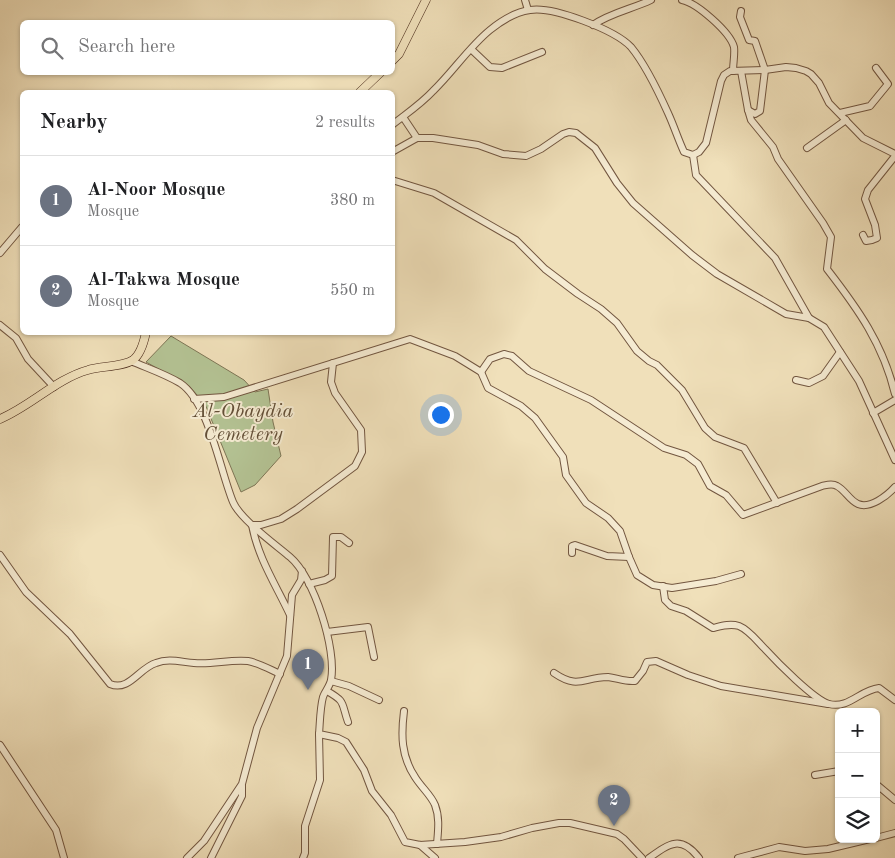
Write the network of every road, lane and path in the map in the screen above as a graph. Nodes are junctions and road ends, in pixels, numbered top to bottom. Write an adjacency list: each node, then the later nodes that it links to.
1 (426, 0): 10 (main road)
2 (525, 0): 5 (street)
3 (651, 0): 7 (street)
4 (682, 0): 13 (street)
5 (528, 10): 7 (street); 8 (street)
6 (741, 11): 12 (street)
7 (593, 25): 25 (street)
8 (472, 50): 9 (street); 19 (street)
9 (542, 52)
10 (395, 58)
11 (876, 68): 18 (street)
12 (765, 70): 14 (street); 17 (street); 18 (street)
13 (733, 71): 14 (street); 25 (street)
14 (741, 71): 17 (street)
15 (378, 75): 16 (main road)
16 (362, 90)
17 (748, 110): 40 (street)
18 (840, 114): 20 (street)
19 (403, 117): 21 (street); 22 (street)
20 (846, 120): 23 (street); 26 (street)
21 (395, 123)
22 (417, 138): 24 (street); 31 (street)
23 (807, 148)
24 (395, 150)
25 (693, 155): 31 (street)
26 (895, 155): 29 (street)
27 (395, 181): 47 (street)
28 (20, 230): 30 (street)
29 (863, 235)
30 (0, 253)
31 (810, 318): 34 (street)
32 (0, 325): 39 (street)
33 (145, 335): 35 (main road)
34 (840, 352): 38 (street); 43 (street)
35 (131, 362): 39 (main road); 41 (street)
36 (333, 363): 37 (street); 41 (street); 48 (street)
37 (481, 372): 47 (street); 52 (street)
38 (796, 380)
39 (54, 387): 44 (main road)
40 (895, 394)
41 (194, 399): 48 (street)
42 (895, 400): 43 (street)
43 (873, 413): 45 (street)
44 (0, 419)
45 (895, 460)
46 (895, 487): 47 (street)
47 (777, 503)
48 (252, 525): 53 (street); 57 (street)
49 (349, 542): 55 (street)
50 (572, 553): 52 (street)
51 (0, 555): 61 (street)
52 (629, 557): 56 (street)
53 (302, 570): 55 (street); 57 (street)
54 (741, 574): 56 (street)
55 (310, 584): 58 (street)
56 (662, 586): 66 (street)
57 (290, 615): 61 (street)
58 (327, 632): 59 (street); 62 (street)
59 (374, 658)
60 (554, 673): 66 (street)
61 (280, 674): 73 (street)
62 (331, 681): 63 (street); 64 (street)
63 (327, 691): 68 (street); 69 (street)
64 (379, 700)
65 (895, 700): 66 (street)
66 (828, 704)
67 (404, 710): 79 (street)
68 (348, 722)
69 (319, 734): 80 (street); 84 (street)
70 (0, 745): 81 (street)
71 (835, 772): 72 (street)
72 (815, 775)
73 (242, 784): 82 (street); 83 (street)
74 (880, 787): 75 (street)
75 (895, 800)
76 (895, 833): 77 (street)
77 (880, 837)
78 (853, 843): 89 (street)
79 (437, 844): 80 (street); 86 (street)
80 (420, 845): 85 (street)
81 (64, 858)
82 (187, 858)
83 (211, 858)
84 (303, 858)
85 (435, 858)
86 (642, 858)
87 (649, 858): 88 (street)
88 (699, 858)
89 (738, 858)

